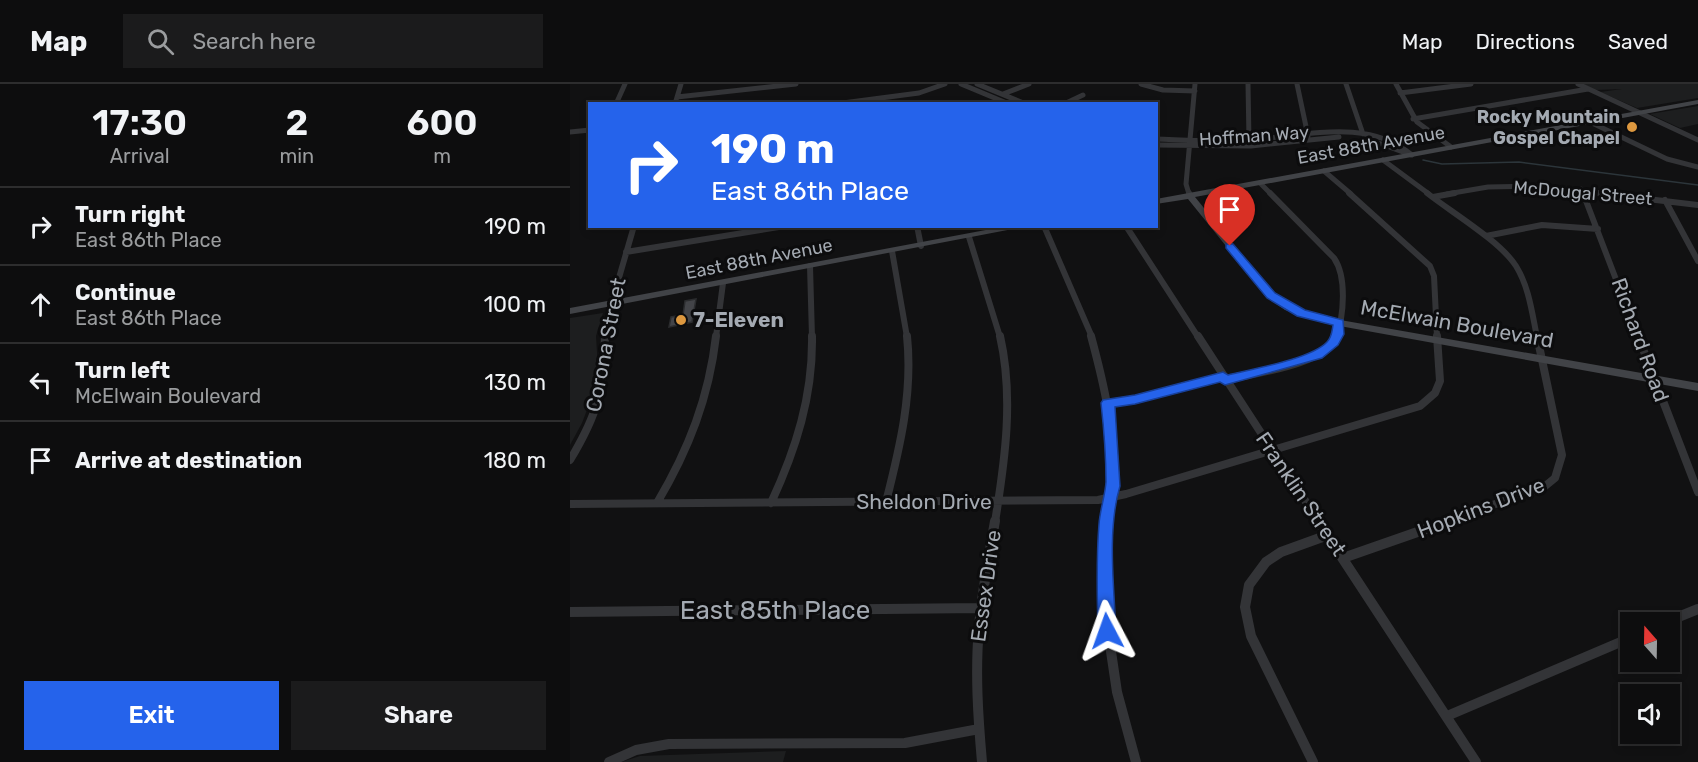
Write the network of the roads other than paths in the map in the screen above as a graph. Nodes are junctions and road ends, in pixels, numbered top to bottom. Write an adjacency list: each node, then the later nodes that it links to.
1 (626, 84): 24 (street)
2 (681, 84): 21 (street)
3 (771, 84): 21 (street)
4 (796, 84): 21 (street)
5 (945, 84): 26 (street)
6 (961, 84): 23 (street)
7 (977, 84): 20 (street)
8 (1029, 84): 20 (street)
9 (1141, 84): 18 (street)
10 (1195, 84): 18 (street)
11 (1248, 84): 42 (street)
12 (1297, 84): 37 (street)
13 (1346, 84): 38 (street)
14 (1396, 84): 19 (street)
15 (1471, 84): 19 (street)
16 (1578, 84): 17 (street)
17 (1587, 89): 32 (street); 33 (street)
18 (1195, 91): 43 (street)
19 (1400, 93): 33 (street)
20 (1003, 94): 29 (street)
21 (677, 96): 25 (street)
22 (1083, 96): 30 (street)
23 (999, 100): 27 (street); 28 (street)
24 (617, 102)
25 (676, 102)
26 (852, 102)
27 (994, 102)
28 (1004, 102)
29 (1021, 102)
30 (1069, 102)
31 (1698, 102): 32 (main road, East 88th Avenue)
32 (1640, 113): 34 (main road, East 88th Avenue); 41 (street)
33 (1413, 119): 45 (street)
34 (1590, 122): 45 (main road, East 88th Avenue); 48 (street)
35 (588, 130): 36 (street)
36 (570, 132)
37 (1306, 133): 38 (street, Hoffman Way); 40 (street); 42 (street, Hoffman Way)
38 (1363, 134): 46 (street, Hoffman Way)
39 (1158, 139): 43 (street, Hoffman Way)
40 (1311, 139): 43 (street, Hoffman Way); 46 (street, Hoffman Way)
41 (1697, 139)
42 (1249, 140): 43 (street, Hoffman Way)
43 (1189, 143): 44 (street, Hoffman Way); 52 (street)
44 (1158, 145)
45 (1451, 147): 46 (main road, East 88th Avenue)
46 (1412, 155): 47 (main road, East 88th Avenue)
47 (1383, 160): 49 (main road, East 88th Avenue); 53 (street, Hopkins Drive)
48 (1698, 166)
49 (1323, 171): 50 (main road, East 88th Avenue); 75 (street, Sheldon Drive)
50 (1260, 183): 52 (main road, East 88th Avenue); 74 (street)
51 (1581, 189): 53 (street, McDougal Street); 54 (street, McDougal Street); 63 (street, Richard Road)
52 (1190, 196): 55 (main road, East 88th Avenue); 74 (main road, McElwain Boulevard)
53 (1433, 197): 64 (street, Hopkins Drive)
54 (1665, 200): 56 (street, McDougal Street); 69 (street)
55 (1158, 202)
56 (1698, 205)
57 (633, 228): 68 (street, Corona Street)
58 (773, 228): 68 (street)
59 (917, 228): 66 (street)
60 (1014, 228): 65 (main road, East 88th Avenue)
61 (1045, 228): 80 (street)
62 (1127, 228): 77 (street, Franklin Street)
63 (1598, 229): 64 (street); 78 (street, Richard Road)
64 (1486, 236): 76 (street, Hopkins Drive)
65 (969, 237): 66 (main road, East 88th Avenue); 86 (street, Essex Drive)
66 (921, 246): 67 (main road, East 88th Avenue)
67 (892, 251): 70 (main road, East 88th Avenue); 85 (street)
68 (626, 252): 72 (street, Corona Street)
69 (1698, 261)
70 (810, 267): 71 (main road, East 88th Avenue); 88 (street)
71 (723, 283): 72 (main road, East 88th Avenue); 87 (street)
72 (610, 303): 73 (main road, East 88th Avenue); 82 (street, Corona Street)
73 (570, 311)
74 (1339, 323): 75 (main road, McElwain Boulevard); 77 (street)
75 (1438, 340): 76 (main road, McElwain Boulevard); 81 (street, Sheldon Drive)
76 (1543, 359): 78 (main road, McElwain Boulevard); 91 (street, Hopkins Drive)
77 (1224, 378): 80 (street); 81 (street, Franklin Street)
78 (1653, 378): 79 (main road, McElwain Boulevard); 83 (street, Richard Road)
79 (1698, 387)
80 (1108, 403): 84 (street)
81 (1272, 450): 84 (street, Sheldon Drive); 90 (street, Franklin Street)
82 (570, 460)
83 (1698, 492)
84 (1109, 498): 86 (street, Sheldon Drive); 101 (street)
85 (886, 502): 86 (street, Sheldon Drive); 88 (street, Sheldon Drive)
86 (998, 502): 92 (street, Essex Drive)
87 (657, 503): 88 (street, Sheldon Drive); 89 (street, Sheldon Drive)
88 (771, 503)
89 (570, 504)
90 (1328, 536): 91 (street, Franklin Street); 102 (street)
91 (1343, 558): 97 (street, Franklin Street)
92 (981, 608): 94 (street, East 85th Place); 98 (street, Essex Drive)
93 (1698, 609): 95 (street)
94 (570, 612)
95 (1680, 616)
96 (1620, 642): 97 (street)
97 (1447, 716): 103 (street, Franklin Street)
98 (979, 729): 99 (street); 100 (street, Essex Drive)
99 (609, 762)
100 (982, 762)
101 (1136, 762)
102 (1313, 762)
103 (1476, 762)

